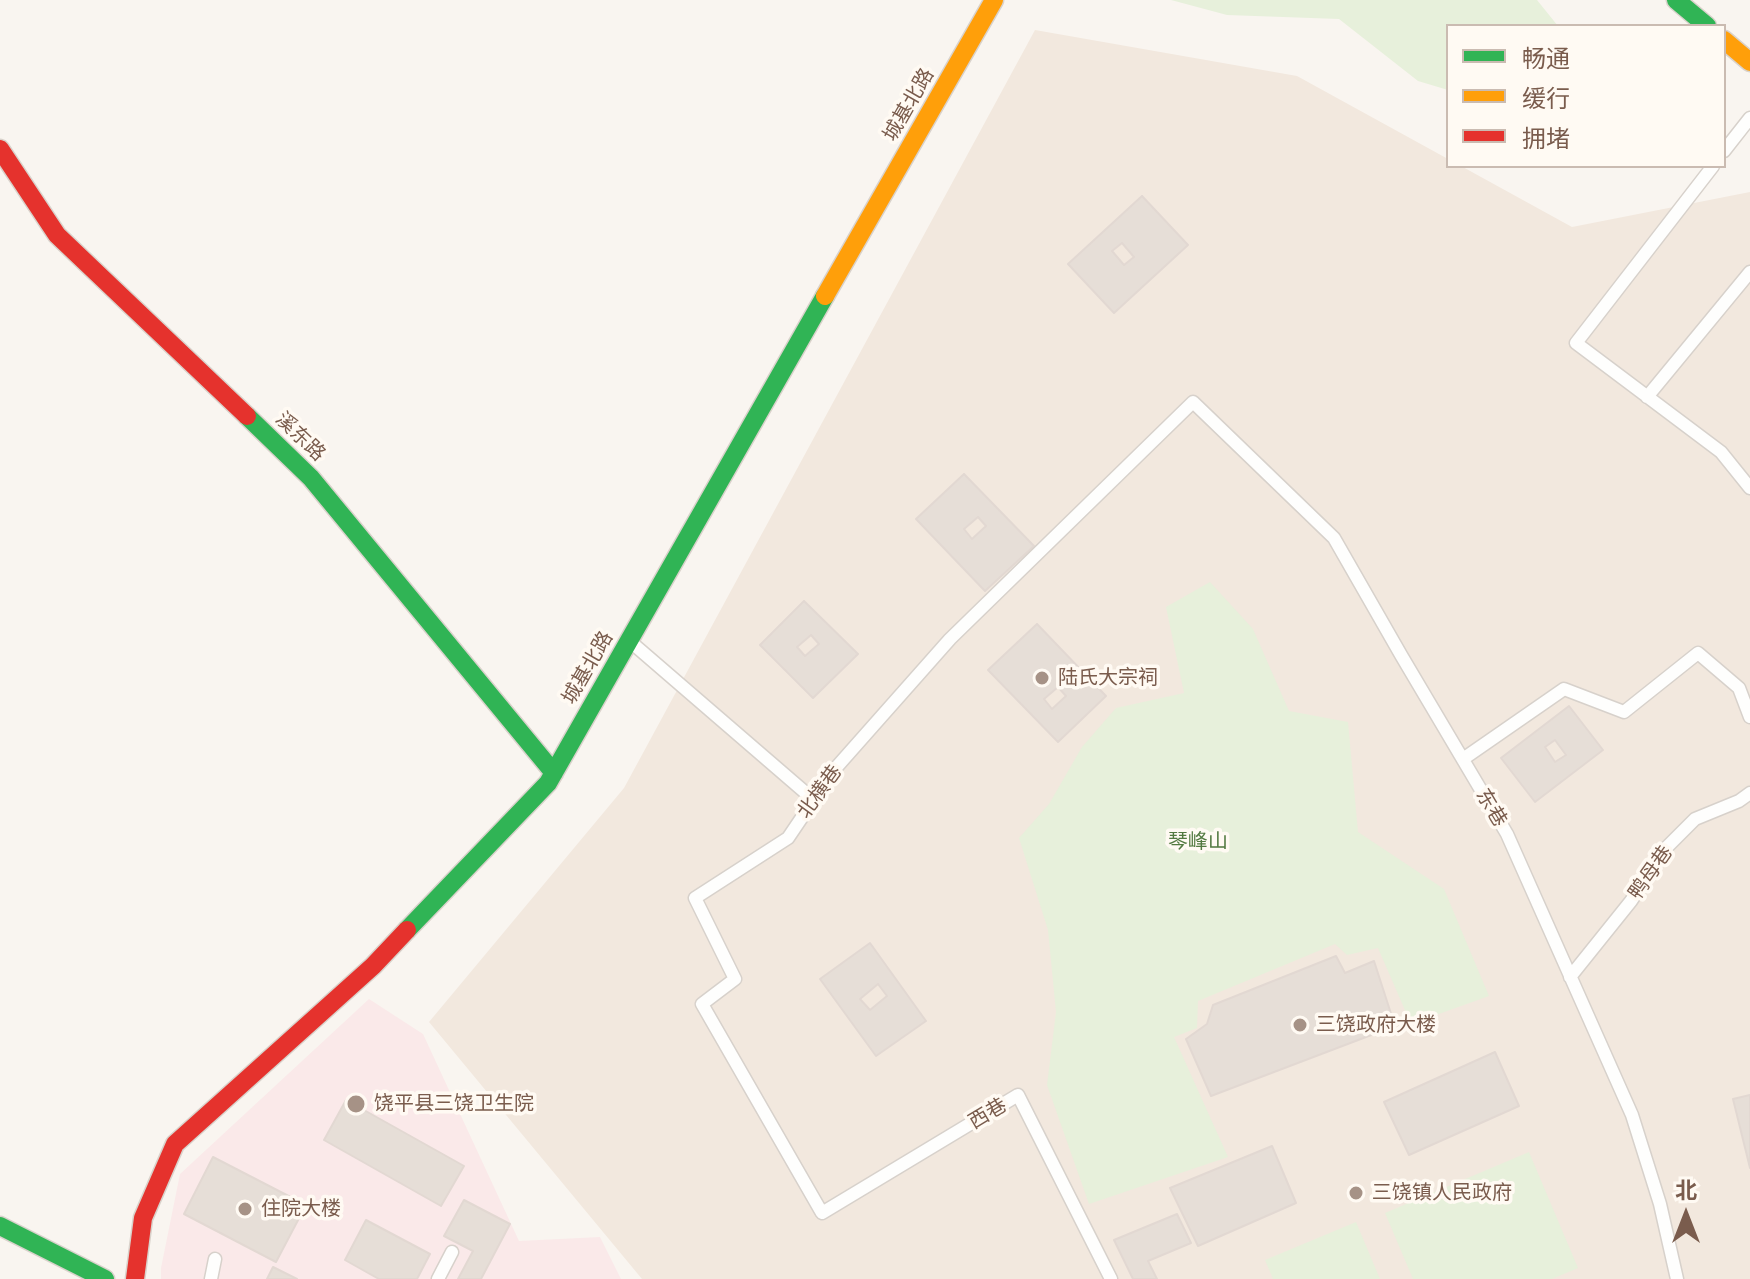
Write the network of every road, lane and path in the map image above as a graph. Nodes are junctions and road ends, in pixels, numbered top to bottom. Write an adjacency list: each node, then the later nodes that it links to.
1 (994, 0): 14 (street, 城基北路)
2 (1676, 0): 3 (street)
3 (1705, 24)
4 (1726, 42): 5 (street)
5 (1750, 62)
6 (1750, 118): 7 (lane)
7 (1726, 148)
8 (0, 149): 18 (street, 溪东路)
9 (1711, 168): 11 (lane)
10 (1750, 272): 11 (lane)
11 (1647, 397): 13 (lane)
12 (1193, 402): 17 (lane, 东巷); 20 (lane, 北横巷)
13 (1750, 488)
14 (629, 641): 18 (street, 城基北路); 20 (lane)
15 (1744, 684): 16 (lane); 17 (lane)
16 (1750, 717)
17 (1463, 759): 21 (lane, 东巷)
18 (554, 773): 27 (street, 城基北路)
19 (1750, 793): 21 (lane, 鸭母巷)
20 (814, 800): 22 (lane, 北横巷)
21 (1570, 977): 31 (lane, 东巷)
22 (822, 1213): 30 (lane, 西巷)
23 (0, 1226): 26 (street)
24 (452, 1252): 29 (lane)
25 (215, 1259): 28 (lane)
26 (105, 1279)
27 (135, 1279)
28 (211, 1279)
29 (438, 1279)
30 (1111, 1279)
31 (1677, 1279)

